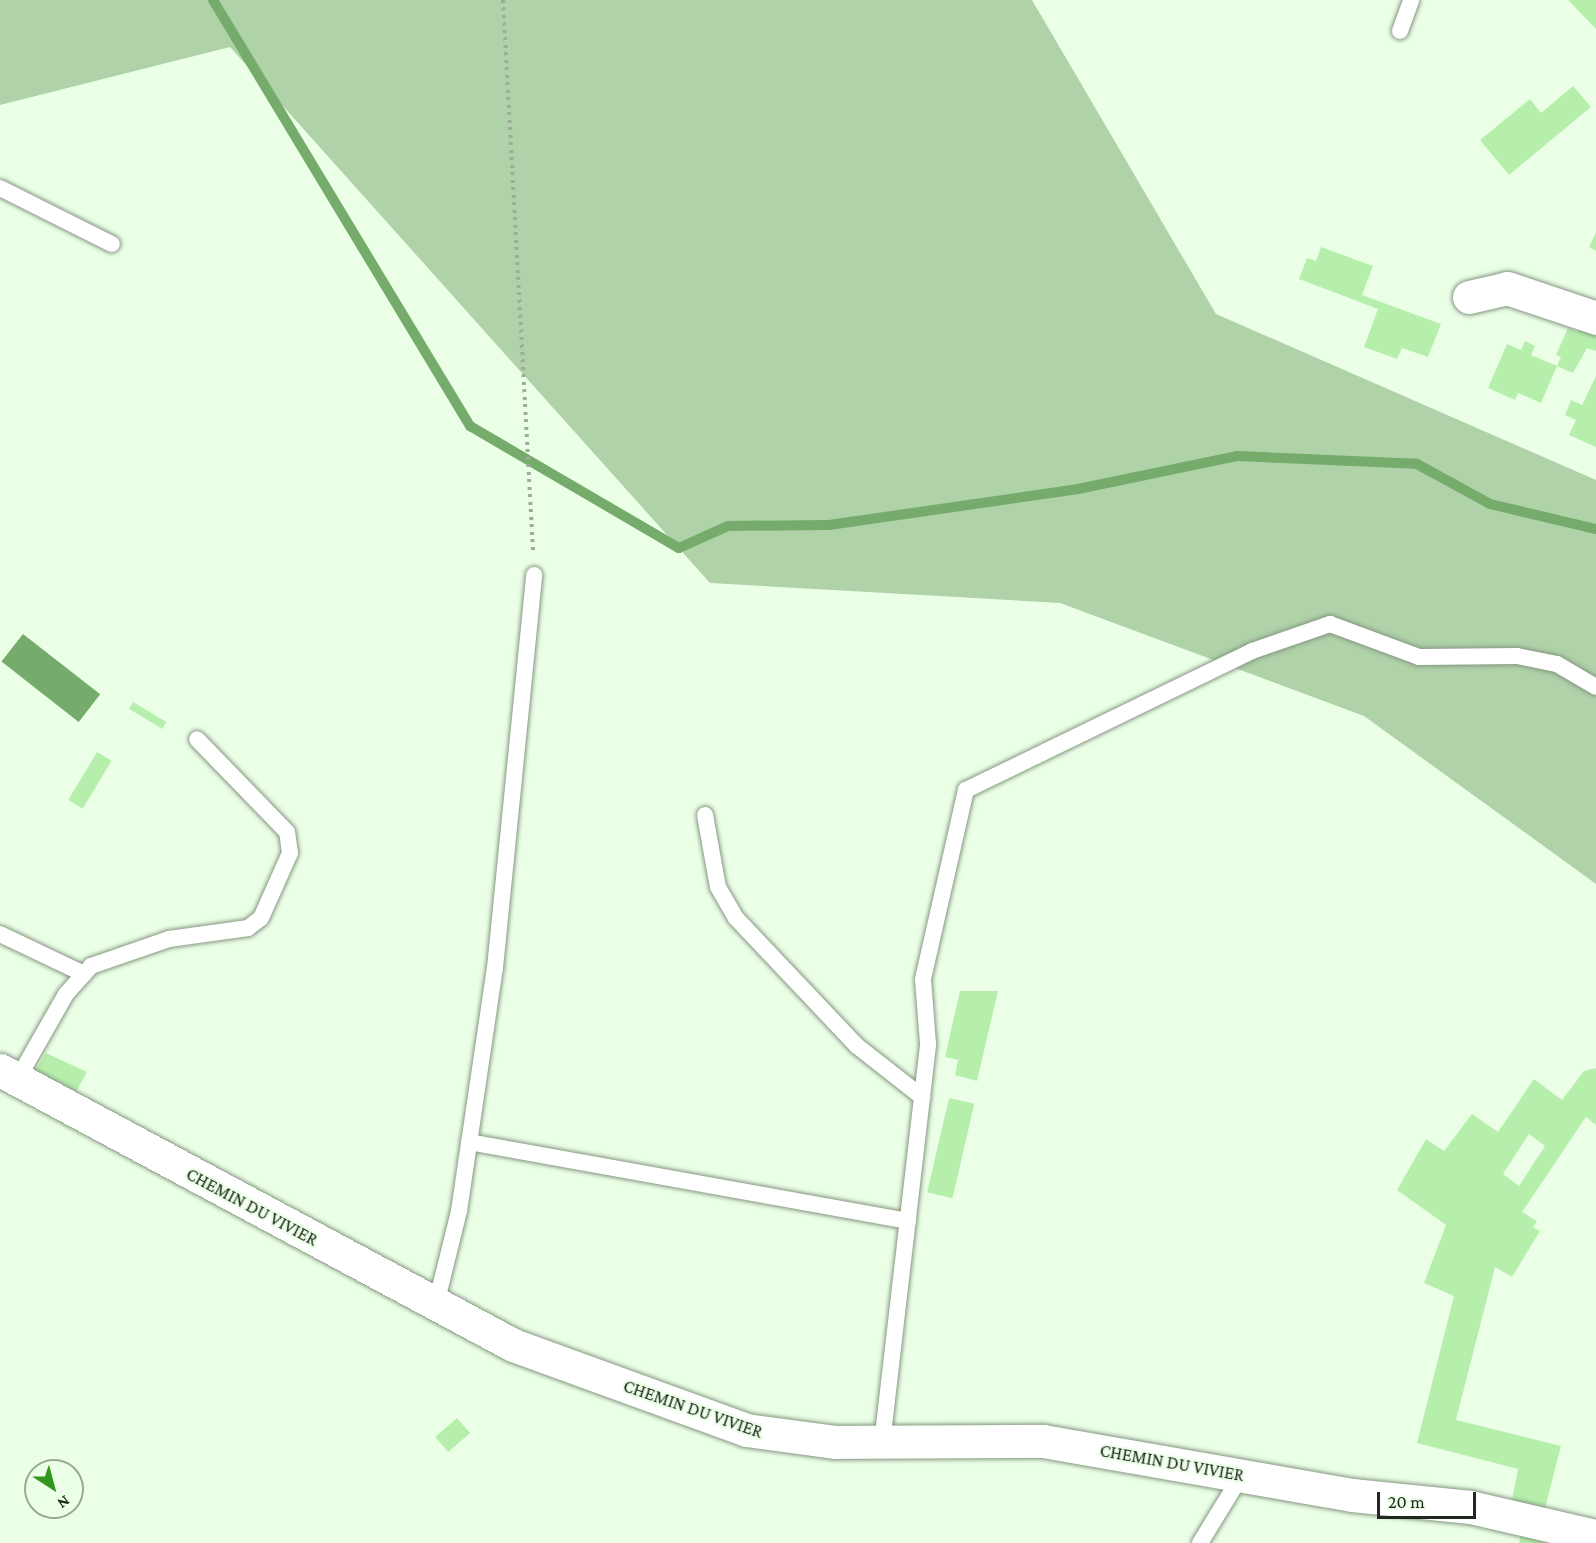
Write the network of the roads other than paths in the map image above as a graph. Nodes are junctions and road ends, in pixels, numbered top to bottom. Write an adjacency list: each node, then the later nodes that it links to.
1 (1411, 0): 2 (lane)
2 (1400, 31)
3 (0, 188): 4 (lane)
4 (112, 244)
5 (1468, 297): 6 (street)
6 (1596, 318)
7 (534, 575): 15 (lane)
8 (1596, 687): 14 (lane)
9 (197, 739): 12 (lane)
10 (705, 815): 14 (lane)
11 (0, 934): 12 (lane)
12 (84, 974): 13 (lane)
13 (8, 1075): 17 (street, CHEMIN DU VIVIER)
14 (922, 1098): 16 (lane)
15 (469, 1142): 16 (lane); 17 (lane)
16 (908, 1221): 18 (lane)
17 (436, 1304): 18 (street, CHEMIN DU VIVIER)
18 (882, 1443): 19 (street, CHEMIN DU VIVIER)
19 (1241, 1476): 20 (street, CHEMIN DU VIVIER); 21 (lane)
20 (1596, 1536)
21 (1200, 1543)

